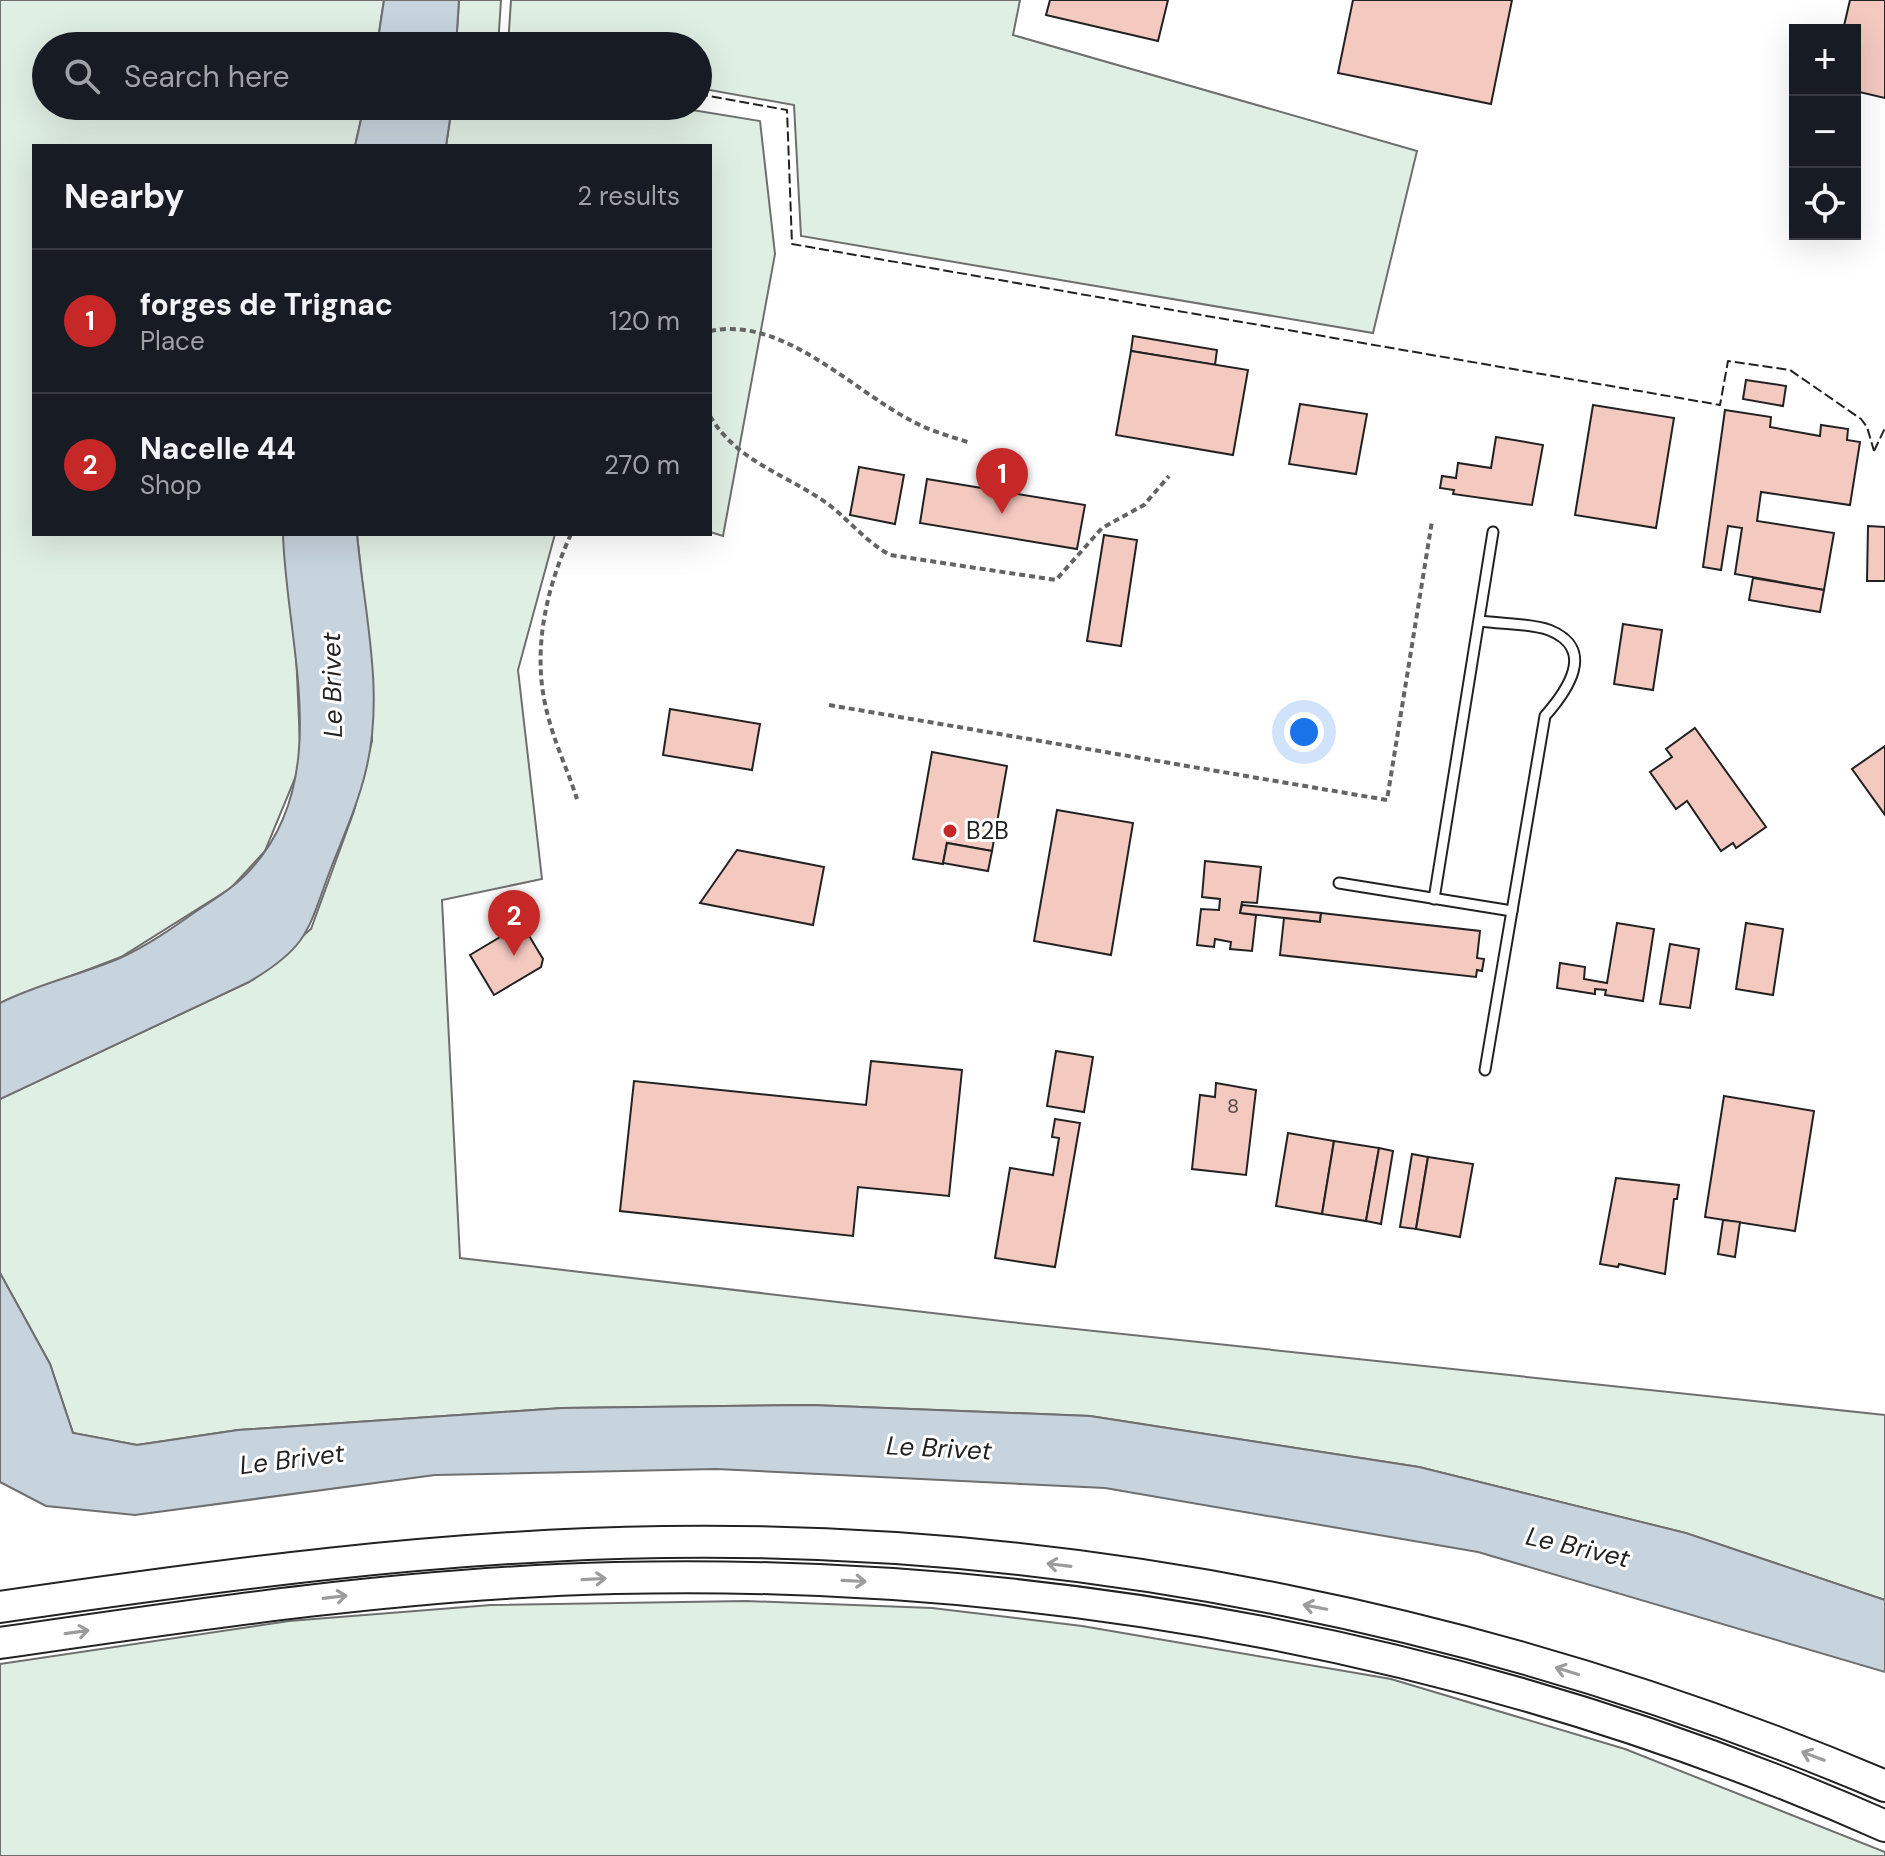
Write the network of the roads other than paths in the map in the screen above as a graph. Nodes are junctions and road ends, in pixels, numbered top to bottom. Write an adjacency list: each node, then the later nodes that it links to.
1 (1493, 532): 2 (lane)
2 (1480, 621): 4 (lane); 5 (lane)
3 (1339, 883): 4 (lane)
4 (1434, 899): 5 (lane)
5 (1512, 911): 6 (lane)
6 (1485, 1070)
7 (0, 1607): 9 (highway, one-way to 7)
8 (0, 1643): 10 (highway, one-way to 10)
9 (1885, 1786)
10 (1885, 1826)

